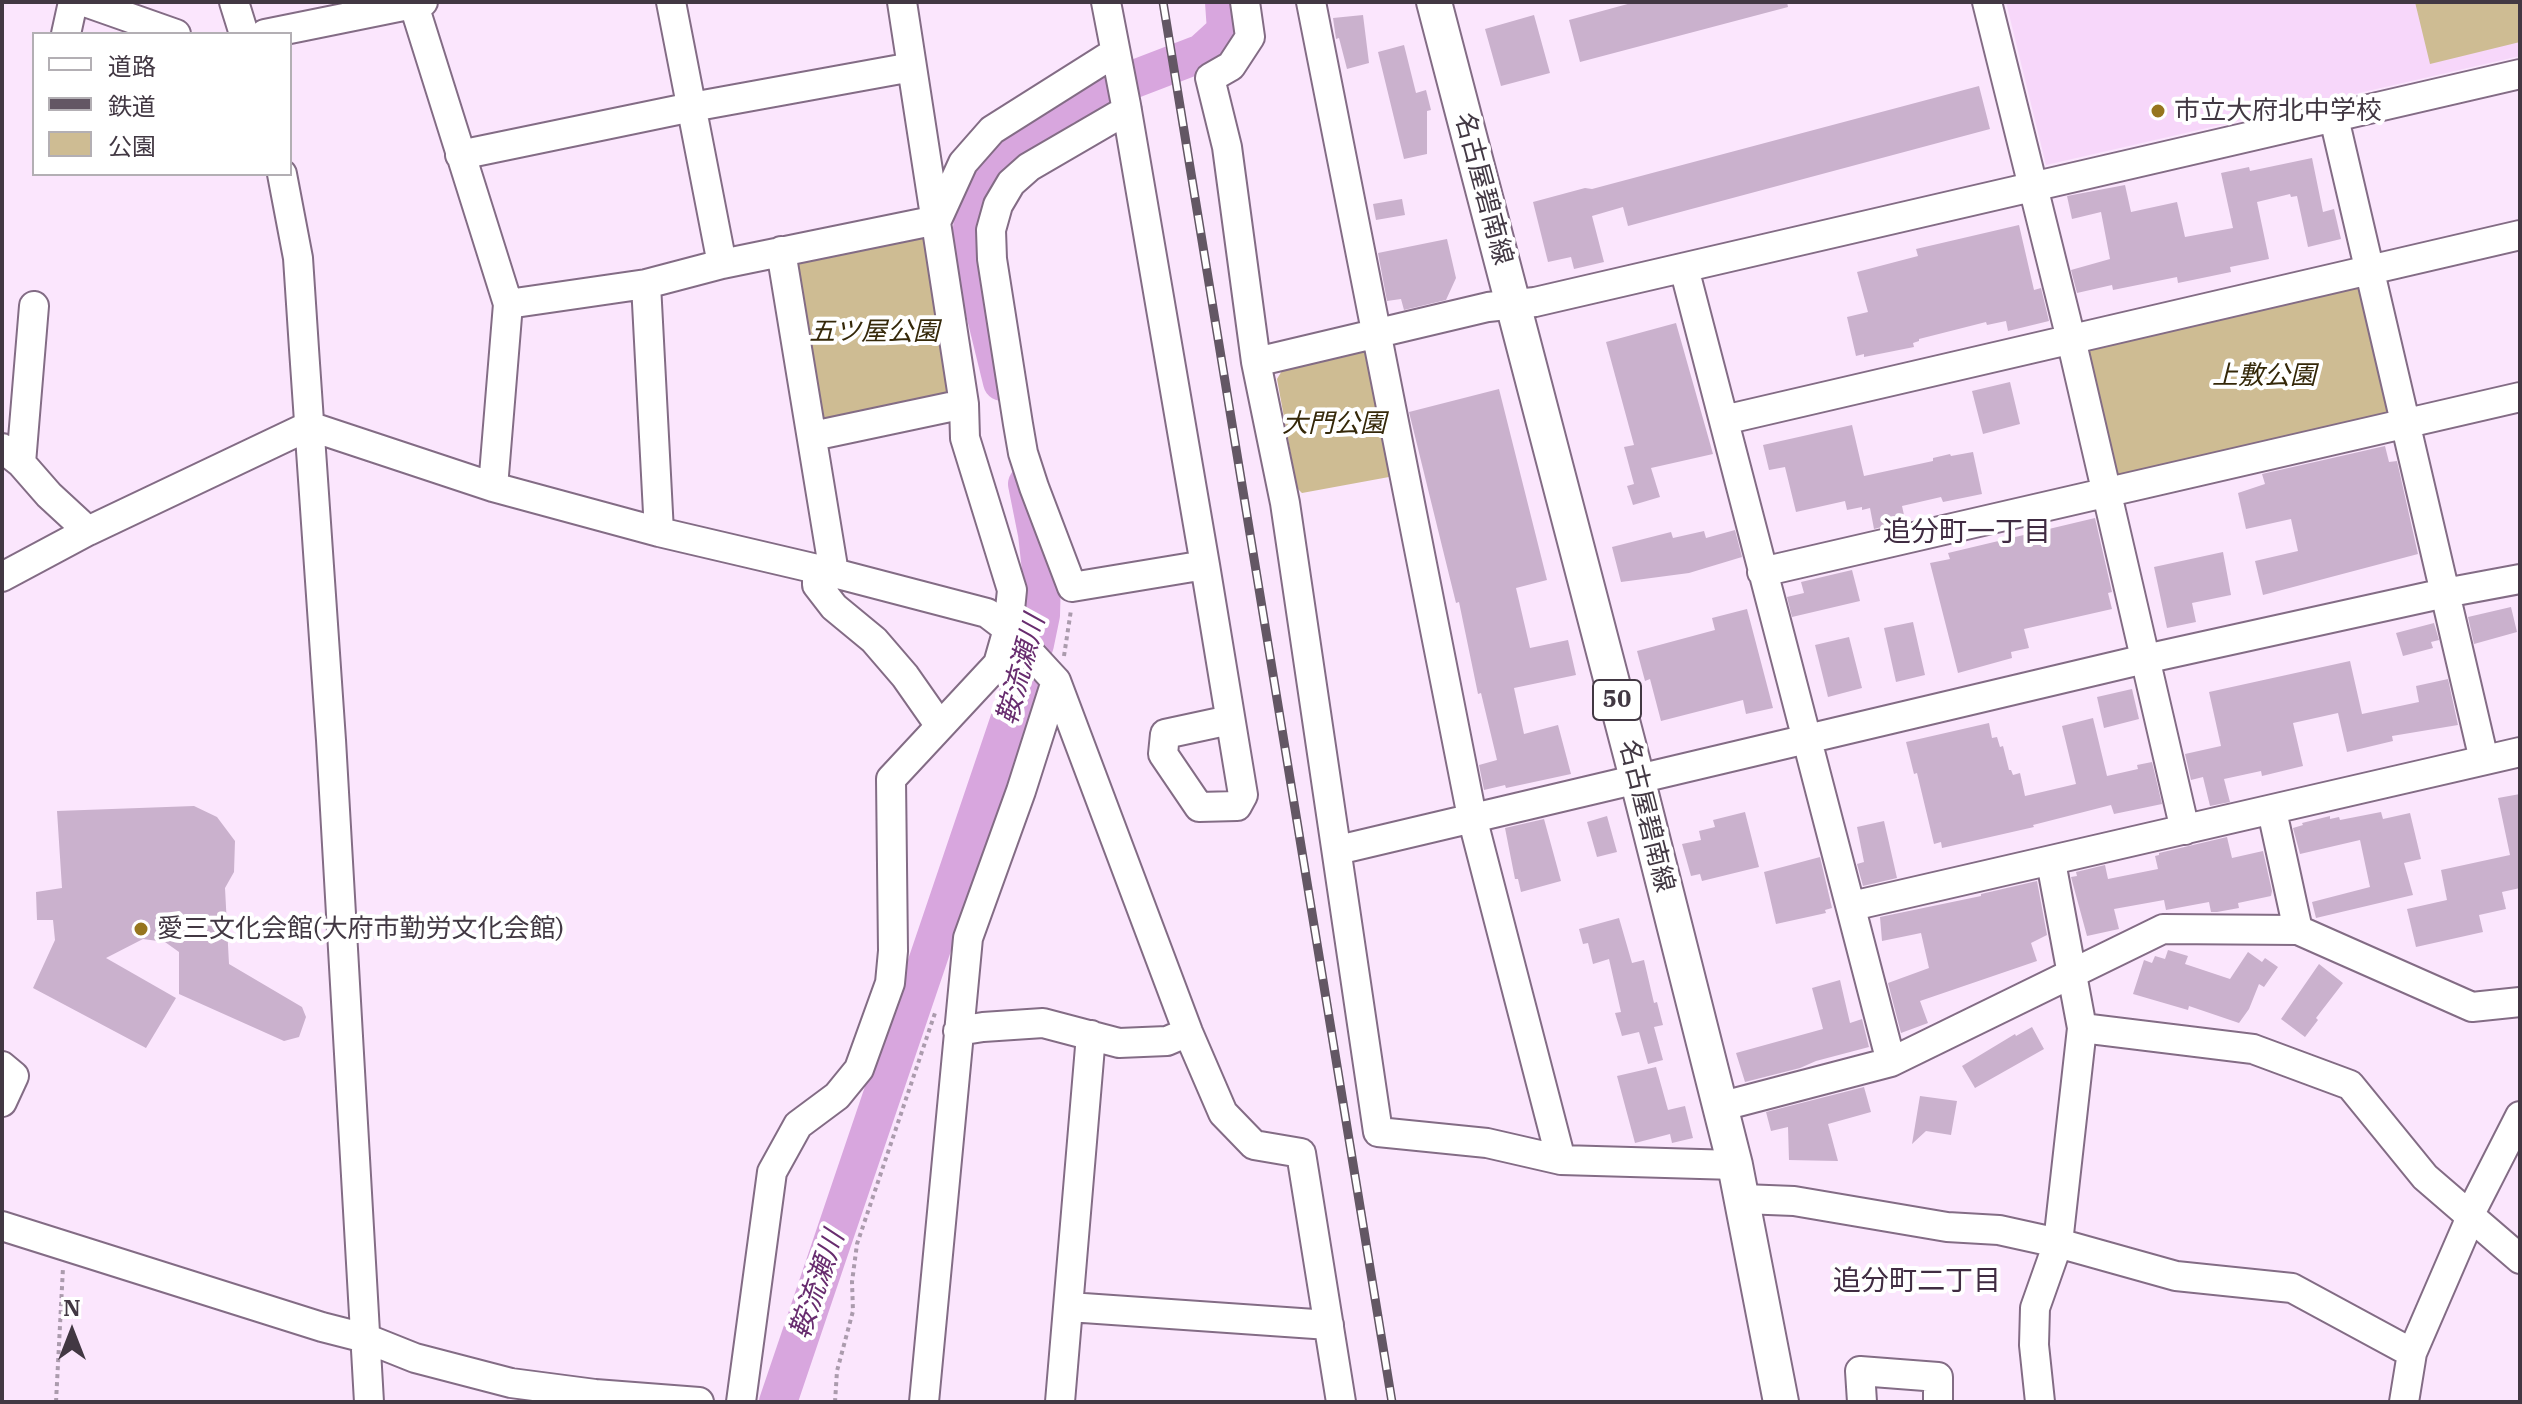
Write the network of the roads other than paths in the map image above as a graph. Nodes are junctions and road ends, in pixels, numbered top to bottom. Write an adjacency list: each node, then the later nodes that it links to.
1 (73, 2): 12 (street)
2 (85, 2): 13 (street)
3 (234, 2): 14 (street)
4 (671, 2): 19 (street)
5 (902, 2): 17 (street)
6 (1106, 2): 16 (street)
7 (1245, 2): 37 (street)
8 (1311, 2): 35 (street)
9 (1434, 2): 33 (main road, 名古屋碧南線 / 50)
10 (1987, 2): 24 (street)
11 (417, 3): 15 (street); 22 (street)
12 (66, 32)
13 (170, 32)
14 (243, 32)
15 (275, 32)
16 (1115, 54): 20 (street); 25 (street)
17 (912, 67): 19 (street); 25 (street)
18 (2520, 74): 21 (street)
19 (692, 107): 22 (street); 28 (street)
20 (1126, 108): 49 (street); 49 (street)
21 (2334, 118): 24 (street); 30 (street)
22 (460, 155): 32 (street)
23 (282, 176): 42 (street)
24 (2034, 188): 29 (street); 36 (street)
25 (937, 220): 27 (street); 39 (street)
26 (2520, 235): 30 (street)
27 (781, 251): 28 (street); 43 (street)
28 (722, 264): 31 (street)
29 (1684, 268): 33 (street); 40 (street)
30 (2370, 270): 36 (street); 41 (street)
31 (646, 284): 32 (street); 48 (street)
32 (508, 304): 45 (street)
33 (1513, 304): 35 (street); 63 (main road, 名古屋碧南線 / 50)
34 (34, 306): 44 (street)
35 (1376, 334): 37 (street); 65 (street)
36 (2071, 339): 40 (street); 46 (street)
37 (1256, 362): 67 (street)
38 (2520, 397): 41 (street)
39 (964, 404): 43 (street); 55 (street)
40 (1724, 420): 51 (street)
41 (2406, 423): 46 (street); 54 (street)
42 (309, 426): 45 (street); 47 (street); 91 (street)
43 (813, 436): 50 (street)
44 (11, 455): 47 (street)
45 (493, 487): 48 (street)
46 (2107, 493): 51 (street); 56 (street)
47 (88, 531): 52 (street)
48 (659, 532): 50 (street)
49 (1205, 565): 58 (street)
50 (825, 571): 55 (street); 59 (street)
51 (1762, 572): 60 (street)
52 (2, 577)
53 (2520, 579): 54 (street)
54 (2445, 593): 56 (street); 62 (street)
55 (1008, 630): 57 (street); 59 (street)
56 (2145, 659): 60 (street); 66 (street)
57 (1054, 678): 74 (street); 75 (street)
58 (1230, 720)
59 (940, 726): 96 (street)
60 (1806, 738): 63 (street); 69 (street)
61 (2520, 752): 62 (street)
62 (2484, 760): 64 (street)
63 (1637, 778): 65 (street); 80 (main road, 名古屋碧南線 / 50)
64 (2272, 811): 66 (street); 70 (street)
65 (1472, 817): 67 (street); 82 (street)
66 (2185, 830): 68 (street)
67 (1338, 850): 82 (street)
68 (2051, 862): 69 (street); 71 (street)
69 (1852, 906): 77 (street)
70 (2298, 930): 71 (street); 72 (street)
71 (2073, 972): 73 (street); 77 (street)
72 (2520, 1002)
73 (2082, 1028): 85 (street); 87 (street)
74 (958, 1031): 76 (street); 97 (street)
75 (1188, 1032): 76 (street); 90 (street)
76 (1091, 1035): 89 (street)
77 (1891, 1062): 80 (street)
78 (2, 1066): 79 (street)
79 (2, 1102)
80 (1719, 1107): 83 (main road, 名古屋碧南線 / 50)
81 (2520, 1116): 85 (street)
82 (1561, 1160): 83 (street)
83 (1735, 1165): 84 (main road, 名古屋碧南線 / 50)
84 (1743, 1199): 87 (street); 100 (main road, 名古屋碧南線 / 50)
85 (2470, 1214): 88 (street); 92 (street)
86 (2, 1226): 91 (street)
87 (2058, 1243): 92 (street); 103 (street)
88 (2520, 1259)
89 (1069, 1307): 90 (street); 98 (street)
90 (1329, 1325): 99 (street)
91 (365, 1338): 93 (street); 94 (street)
92 (2412, 1353): 104 (street)
93 (595, 1398): 95 (street)
94 (369, 1402)
95 (699, 1402)
96 (741, 1402)
97 (924, 1402)
98 (1060, 1402)
99 (1341, 1402)
100 (1781, 1402)
101 (1862, 1402): 102 (street)
102 (1938, 1402)
103 (2040, 1402)
104 (2404, 1402)

